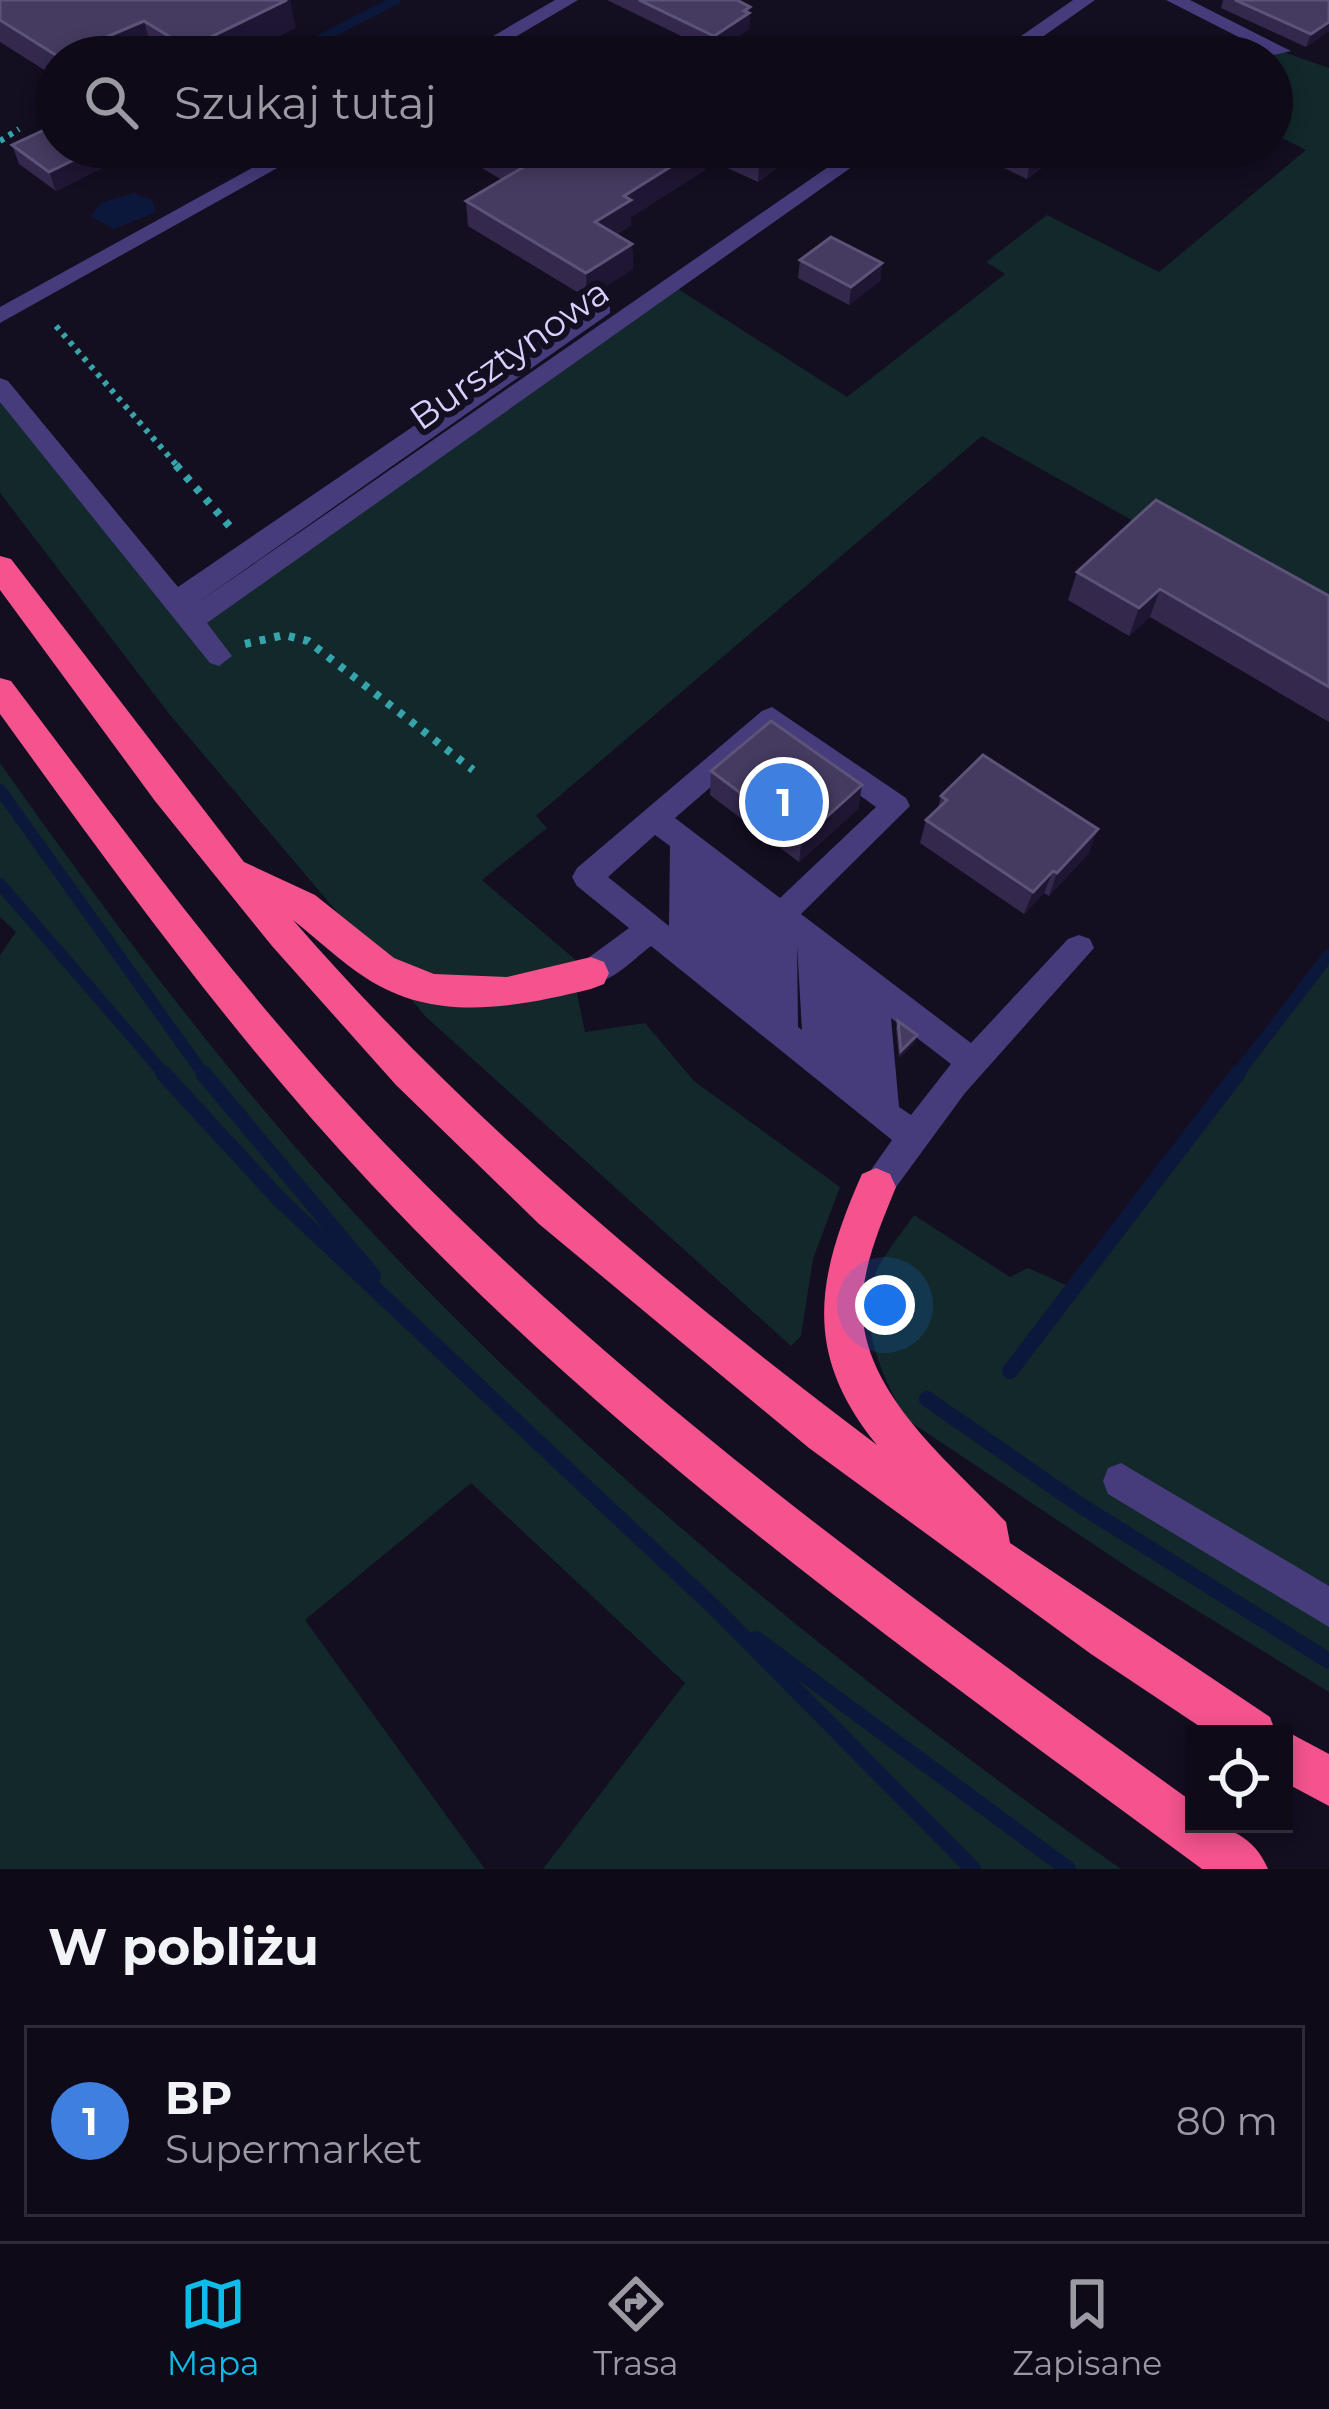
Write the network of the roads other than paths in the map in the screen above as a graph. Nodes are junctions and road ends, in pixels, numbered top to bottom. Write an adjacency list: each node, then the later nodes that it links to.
1 (569, 0): 4 (street)
2 (1086, 0): 5 (street)
3 (1191, 3): 6 (street)
4 (505, 36)
5 (1032, 36)
6 (1253, 36)
7 (267, 168): 10 (street)
8 (839, 168): 13 (street, Bursztynowa)
9 (666, 264): 13 (street)
10 (0, 316)
11 (0, 386): 13 (street)
12 (0, 567): 18 (highway)
13 (182, 611): 14 (street)
14 (219, 656)
15 (0, 690): 40 (highway)
16 (655, 819): 17 (street); 19 (street); 20 (street)
17 (684, 841): 19 (street); 23 (street)
18 (225, 868): 25 (highway); 35 (highway)
19 (746, 888): 21 (street); 27 (street); 27 (street)
20 (651, 928): 23 (street); 25 (street)
21 (812, 939): 24 (street); 28 (street)
22 (1078, 948): 29 (street)
23 (684, 955): 27 (street)
24 (844, 964): 26 (street); 30 (street)
25 (591, 974)
26 (873, 986): 29 (street); 31 (street)
27 (749, 1006): 28 (street)
28 (819, 1061): 30 (street)
29 (973, 1063): 32 (street)
30 (851, 1087): 31 (street)
31 (884, 1114): 32 (street)
32 (912, 1136): 33 (street)
33 (876, 1187): 35 (highway)
34 (1121, 1480): 36 (street)
35 (1032, 1585): 37 (highway)
36 (1329, 1608)
37 (1240, 1725)
38 (1293, 1760): 39 (highway)
39 (1329, 1782)
40 (1236, 1866)

